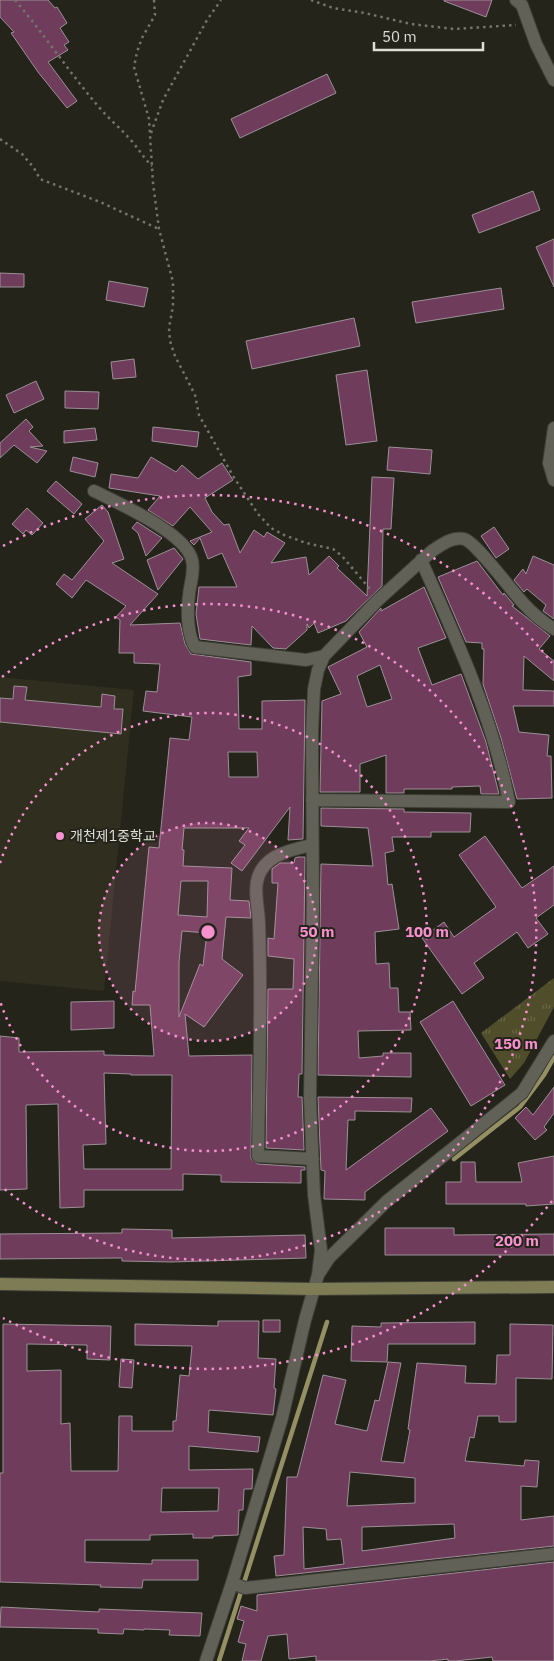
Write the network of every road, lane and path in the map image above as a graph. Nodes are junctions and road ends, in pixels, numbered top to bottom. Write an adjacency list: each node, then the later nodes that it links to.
1 (14, 0): 10 (path)
2 (154, 0): 8 (path)
3 (221, 0): 8 (path)
4 (311, 0): 6 (path)
5 (516, 0): 6 (street)
6 (528, 23): 7 (street)
7 (554, 80)
8 (151, 134): 10 (path)
9 (0, 139): 11 (path)
10 (153, 168): 11 (path)
11 (159, 229): 16 (path)
12 (554, 428): 13 (street)
13 (554, 480)
14 (94, 491): 18 (street)
15 (421, 560): 16 (street); 17 (street); 19 (street)
16 (378, 600): 18 (street)
17 (554, 629)
18 (324, 656): 19 (street)
19 (312, 800): 20 (street)
20 (312, 845): 22 (street); 22 (street)
21 (554, 1041): 23 (street)
22 (313, 1159): 23 (street)
23 (318, 1275): 26 (street)
24 (0, 1284): 26 (main road)
25 (554, 1287): 26 (main road)
26 (313, 1289): 28 (street)
27 (554, 1554): 28 (street)
28 (232, 1583): 29 (street)
29 (206, 1661)

